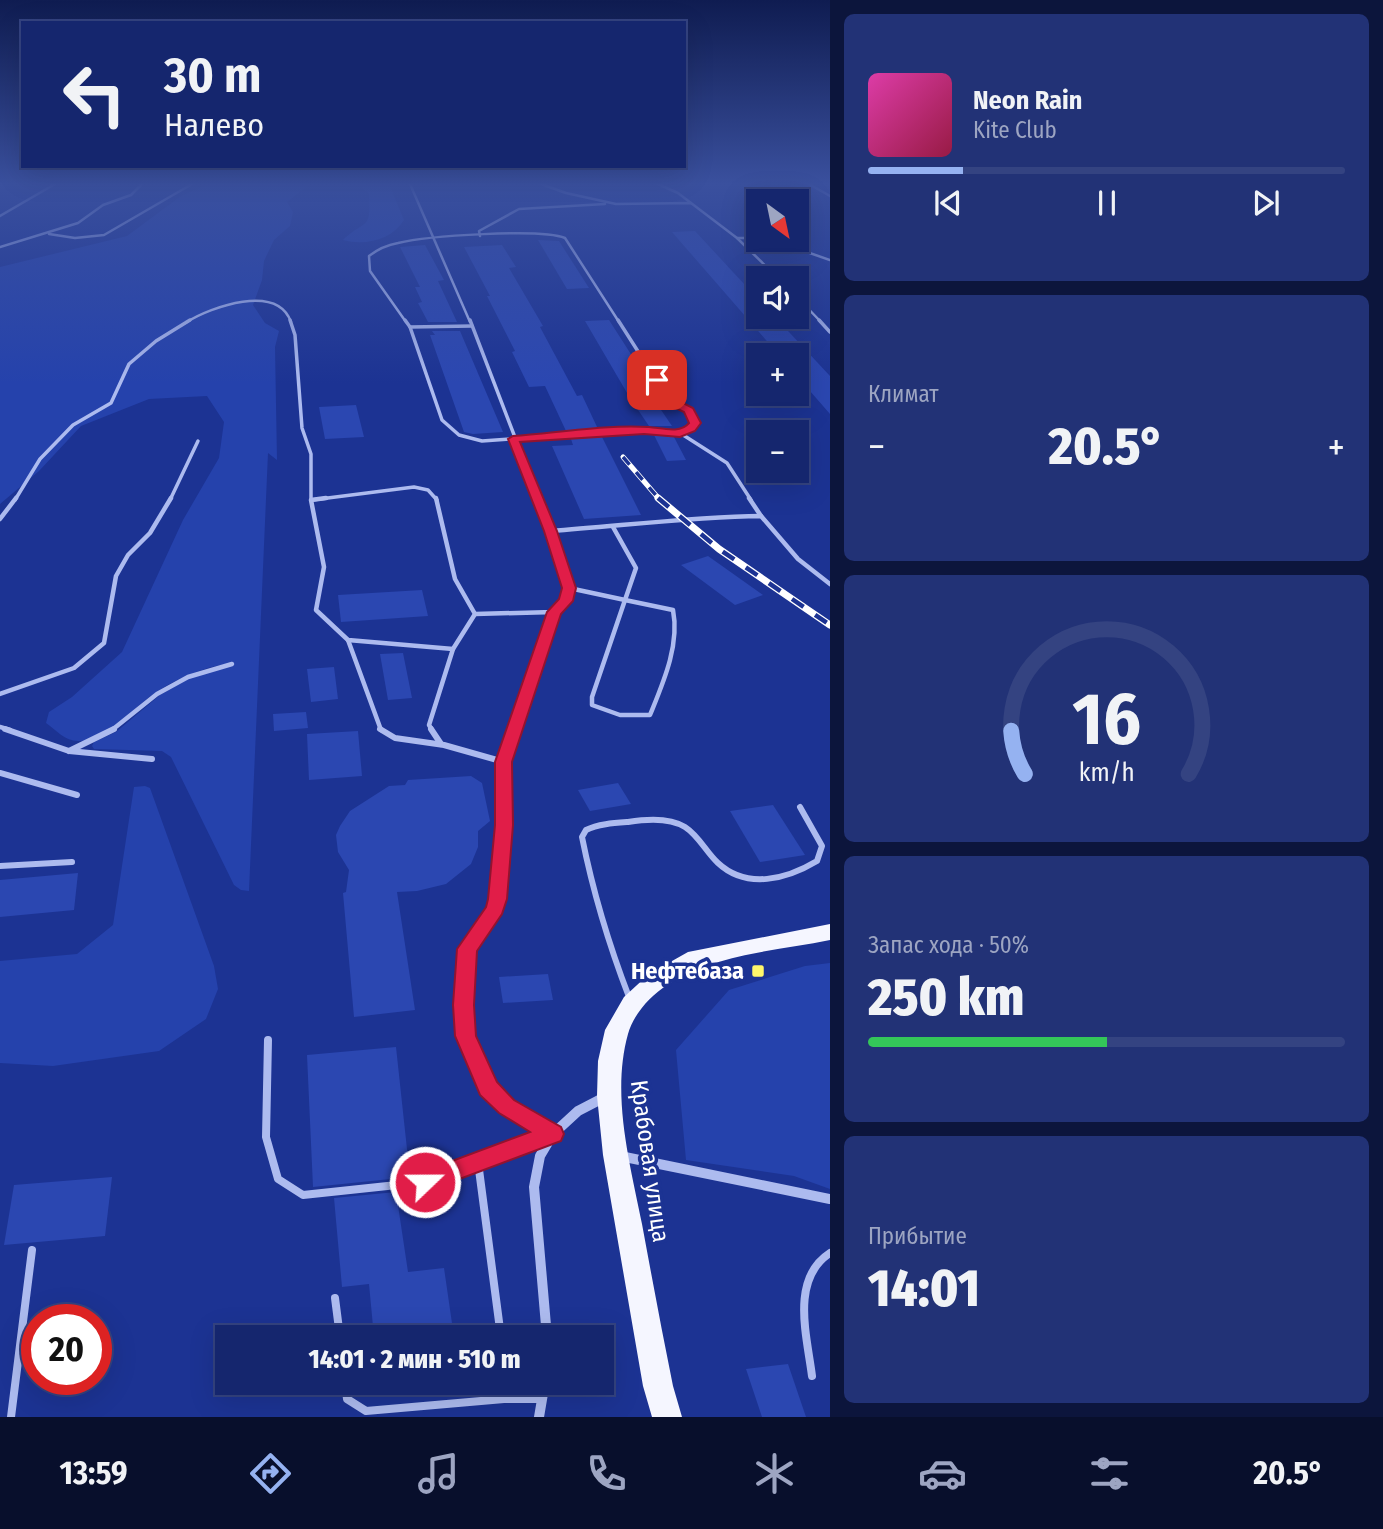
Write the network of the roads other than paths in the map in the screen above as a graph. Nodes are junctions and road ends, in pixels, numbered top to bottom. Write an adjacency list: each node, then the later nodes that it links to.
1 (374, 250): 10 (lane)
2 (439, 250): 9 (lane)
3 (573, 250): 13 (lane)
4 (749, 250): 7 (lane)
5 (807, 252): 6 (lane)
6 (830, 260)
7 (766, 266)
8 (809, 310): 11 (lane)
9 (472, 326): 10 (lane); 15 (lane)
10 (410, 327): 15 (lane)
11 (830, 332)
12 (634, 400): 13 (lane)
13 (669, 400): 14 (lane)
14 (680, 433): 15 (lane); 18 (lane)
15 (513, 439): 21 (lane)
16 (198, 441): 30 (lane)
17 (311, 500): 19 (lane); 26 (lane); 27 (lane)
18 (761, 516): 20 (lane); 22 (lane)
19 (0, 519)
20 (613, 527): 21 (lane); 24 (lane)
21 (551, 531): 23 (lane)
22 (830, 584)
23 (569, 588): 24 (lane); 25 (lane)
24 (623, 600): 24 (lane)
25 (554, 612): 26 (lane); 35 (lane)
26 (475, 614): 28 (lane)
27 (348, 640): 28 (lane); 32 (lane)
28 (453, 649): 32 (lane)
29 (232, 664): 33 (lane)
30 (0, 694)
31 (0, 727): 33 (lane)
32 (441, 744): 35 (lane)
33 (69, 751): 34 (lane)
34 (152, 759)
35 (504, 762): 45 (lane)
36 (0, 773): 37 (lane)
37 (78, 795)
38 (800, 807): 42 (lane)
39 (72, 862): 40 (lane)
40 (0, 866)
41 (830, 932): 42 (main road, Крабовая улица)
42 (632, 1003): 44 (main road, Крабовая улица)
43 (268, 1040): 47 (lane)
44 (609, 1096): 45 (street); 46 (main road, Крабовая улица)
45 (553, 1134): 47 (lane); 54 (street)
46 (616, 1155): 48 (street); 63 (main road, Крабовая улица)
47 (478, 1162): 53 (lane)
48 (830, 1199)
49 (32, 1250): 61 (lane)
50 (830, 1253): 55 (lane)
51 (335, 1298): 52 (lane)
52 (338, 1325)
53 (499, 1325)
54 (546, 1325)
55 (812, 1376)
56 (346, 1395): 59 (lane)
57 (504, 1395): 59 (lane)
58 (544, 1395): 60 (street)
59 (504, 1399): 60 (lane)
60 (544, 1399): 62 (street)
61 (11, 1417)
62 (539, 1417)
63 (667, 1417)

